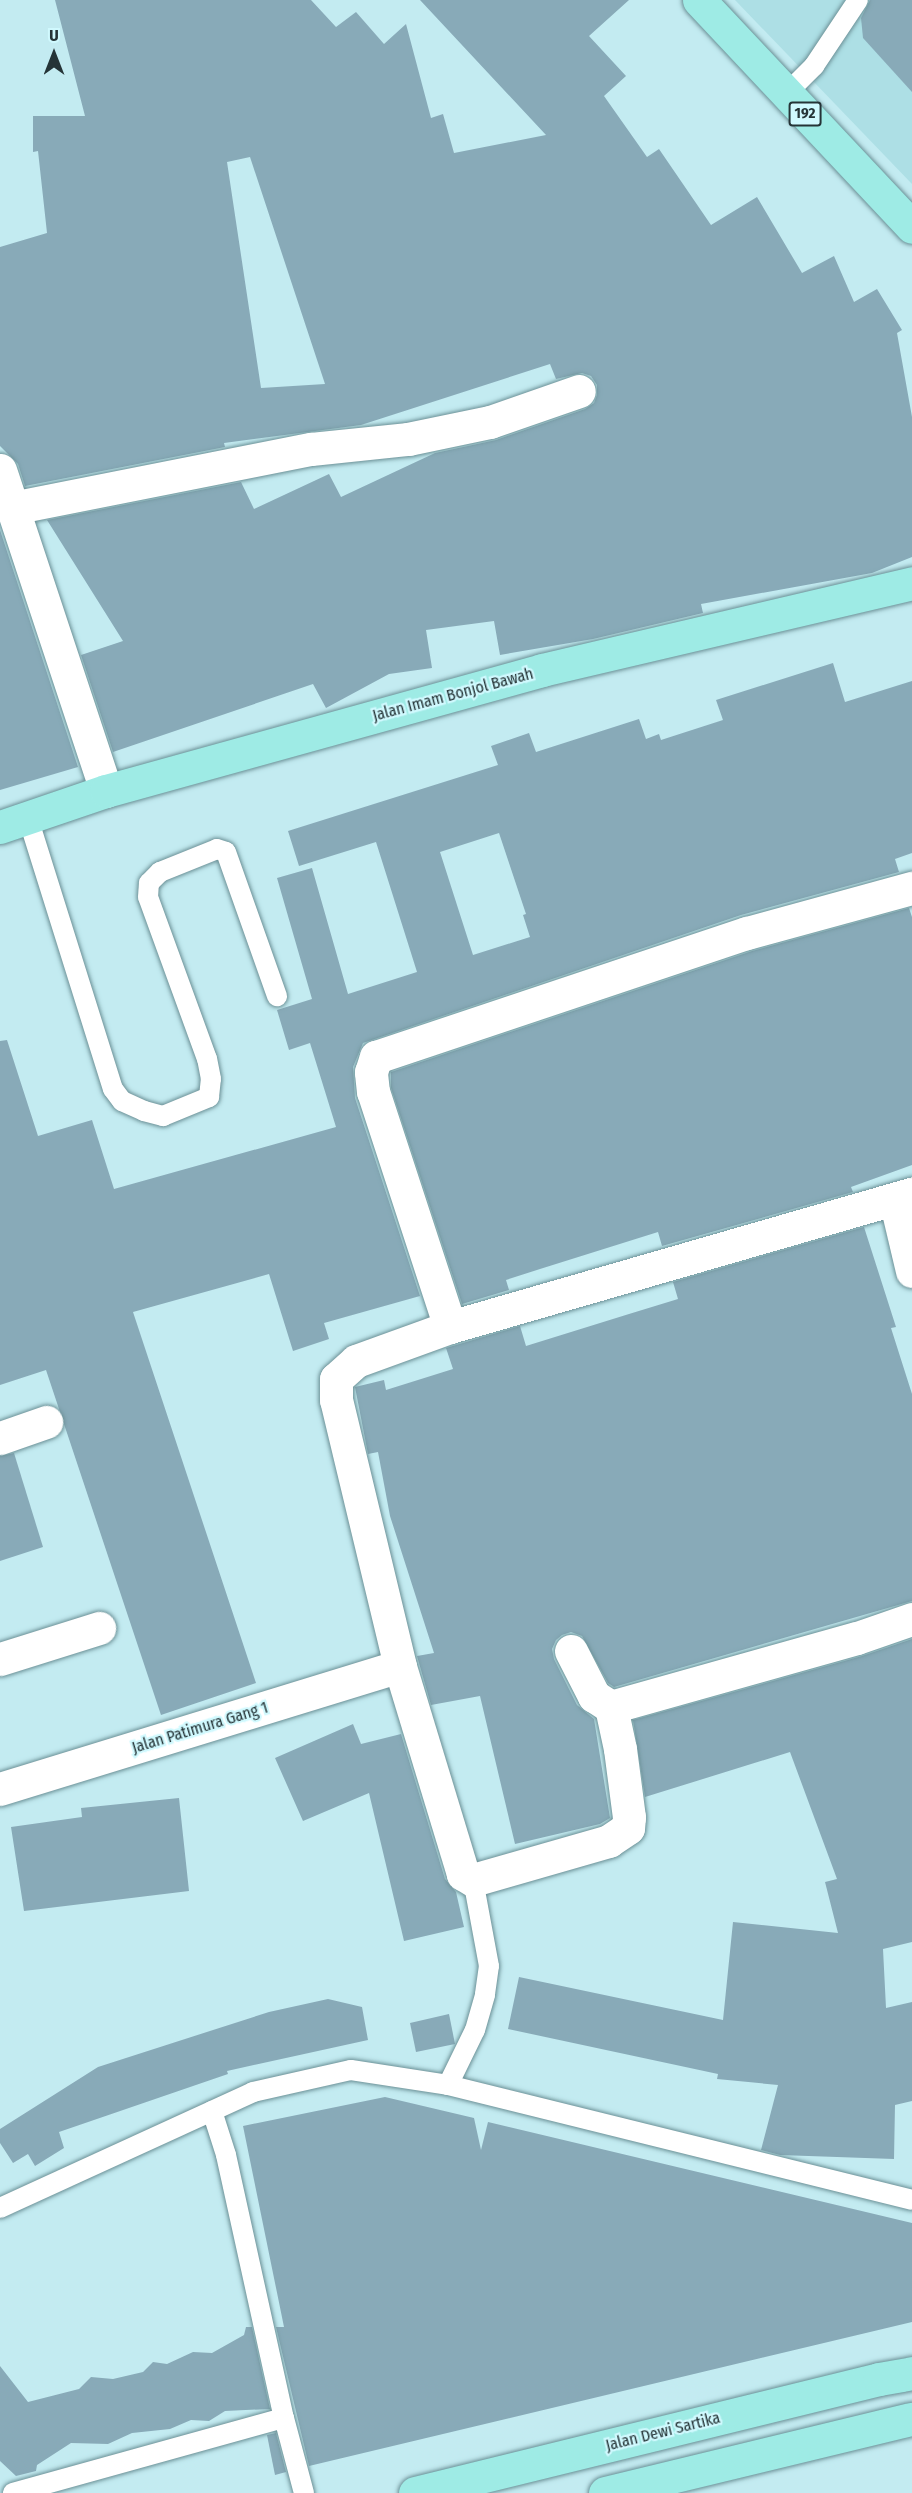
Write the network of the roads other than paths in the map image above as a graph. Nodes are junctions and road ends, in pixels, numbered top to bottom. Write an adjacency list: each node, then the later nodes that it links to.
1 (699, 0): 3 (main road, 192)
2 (858, 0): 3 (lane)
3 (786, 94): 4 (main road, 192)
4 (912, 227)
5 (579, 392): 7 (street)
6 (0, 470): 7 (street)
7 (12, 508): 9 (street)
8 (912, 584): 9 (main road, Jalan Imam Bonjol Bawah)
9 (106, 791): 10 (main road, Jalan Imam Bonjol Bawah)
10 (14, 822): 12 (lane)
11 (912, 888): 15 (street)
12 (278, 996)
13 (903, 1196): 14 (street); 15 (street)
14 (912, 1271)
15 (450, 1327): 22 (street)
16 (46, 1422): 17 (street)
17 (0, 1438)
18 (912, 1618): 23 (street)
19 (99, 1628): 21 (street)
20 (571, 1652): 23 (street)
21 (0, 1659)
22 (400, 1666): 24 (street, Jalan Patimura Gang 1); 25 (street)
23 (611, 1707): 25 (street)
24 (0, 1789)
25 (476, 1889): 26 (lane)
26 (448, 2085): 27 (lane); 28 (lane)
27 (212, 2111): 29 (lane); 32 (lane)
28 (912, 2200)
29 (0, 2208)
30 (912, 2373): 31 (main road, Jalan Dewi Sartika)
31 (879, 2379): 33 (main road); 36 (main road, Jalan Dewi Sartika)
32 (284, 2418): 34 (lane); 35 (lane)
33 (901, 2421): 37 (main road)
34 (13, 2493)
35 (304, 2493)
36 (416, 2493)
37 (605, 2493)

